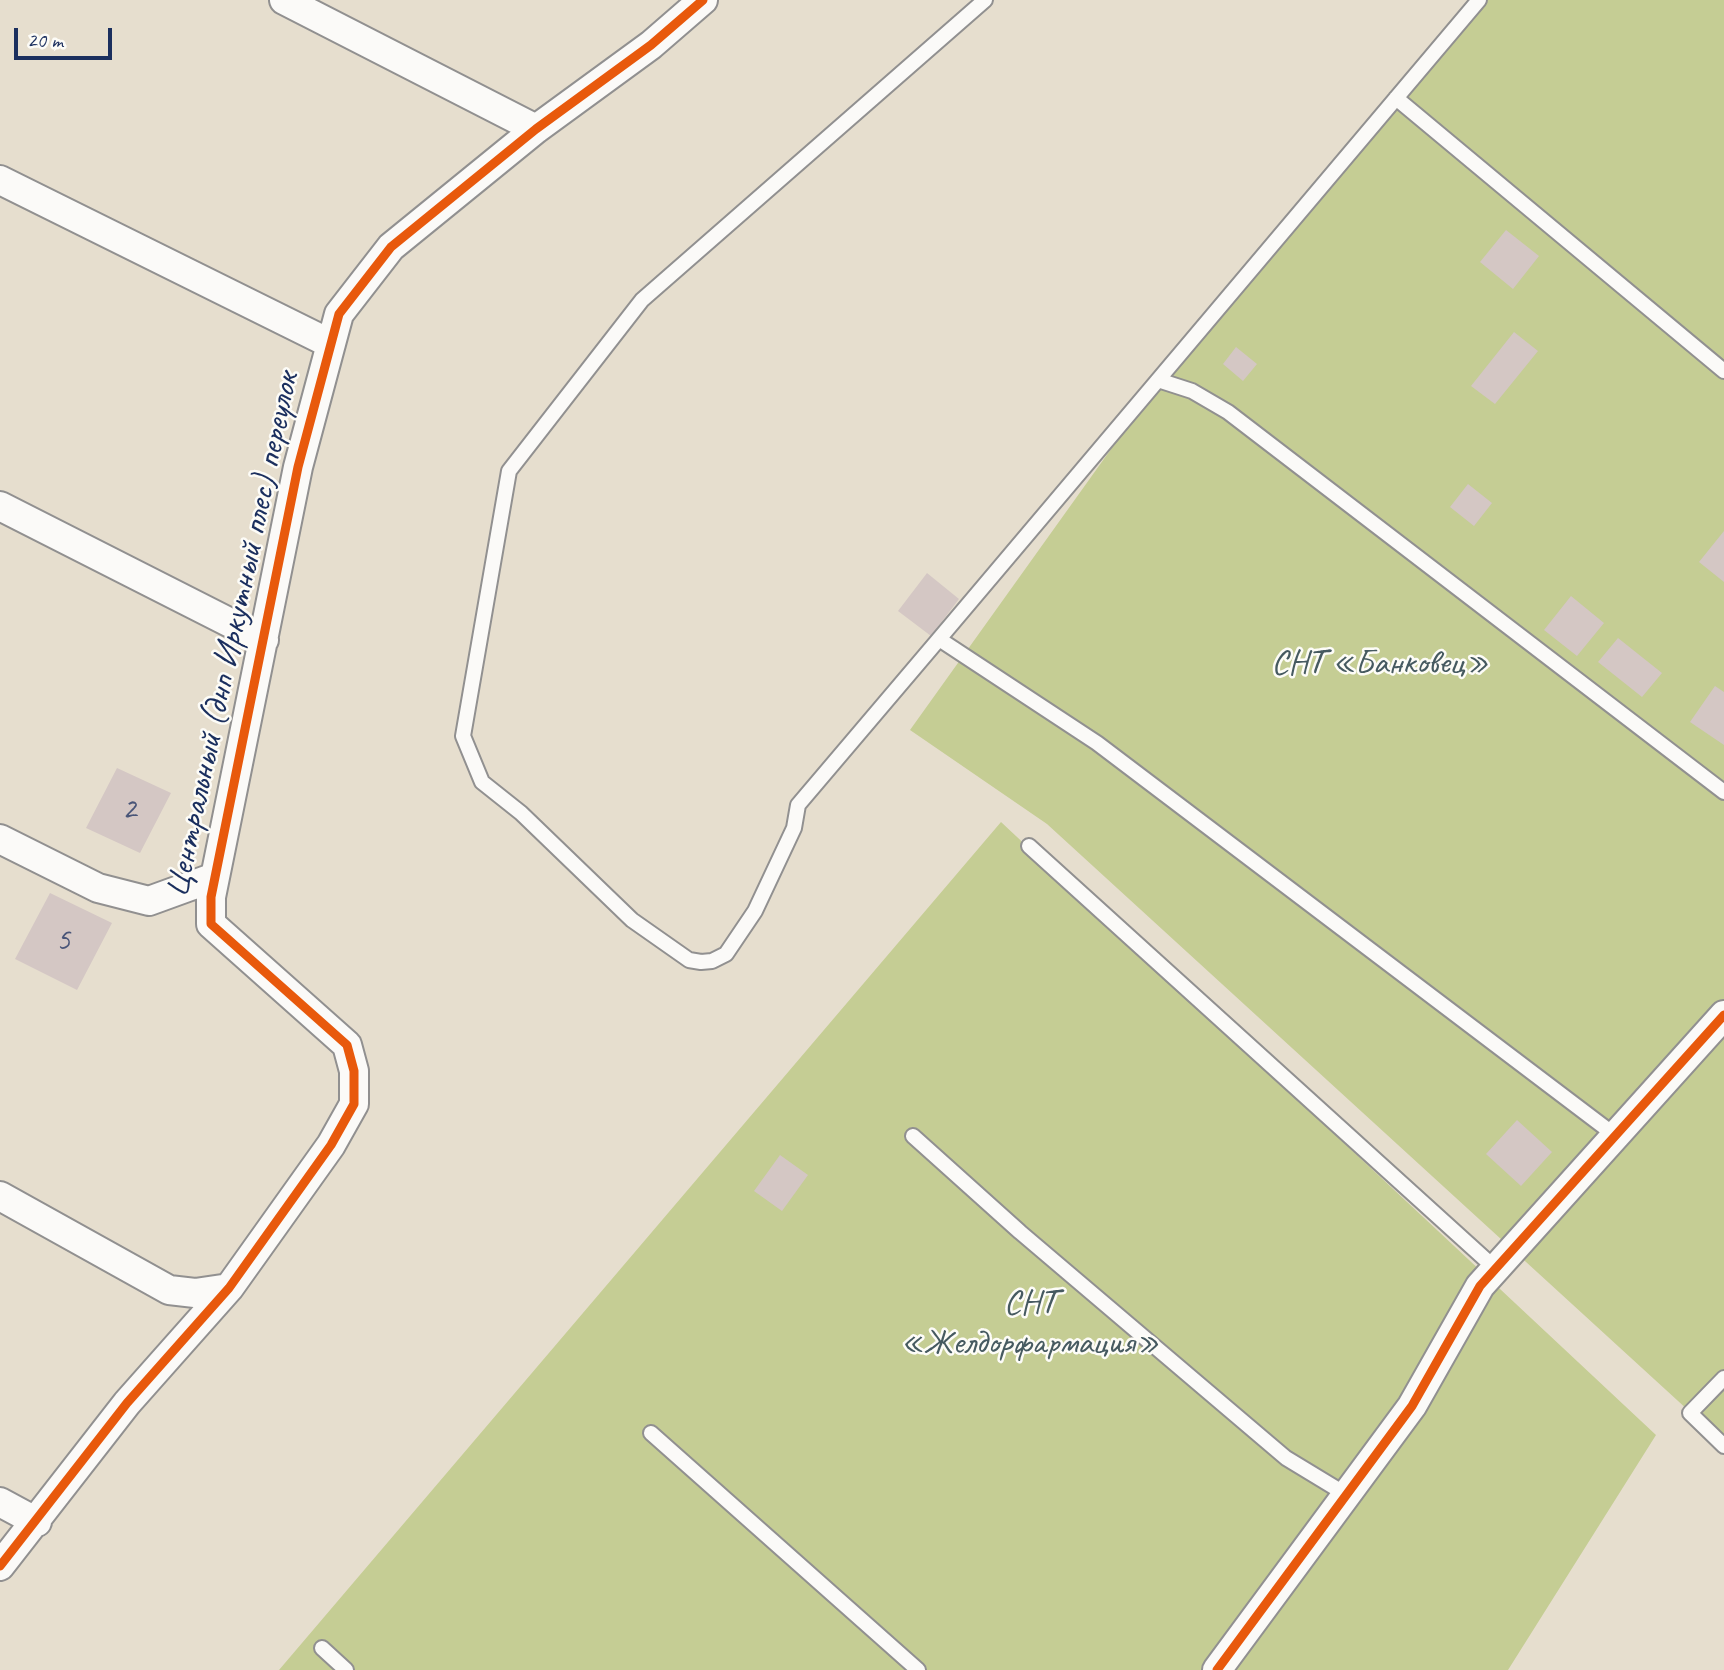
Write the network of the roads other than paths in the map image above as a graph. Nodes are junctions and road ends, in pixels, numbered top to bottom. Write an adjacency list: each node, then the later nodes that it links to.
1 (284, 0): 6 (street)
2 (703, 0): 6 (street, Центральный (днп Иркутный плес) переулок)
3 (985, 0): 12 (lane)
4 (1479, 0): 5 (lane)
5 (1396, 98): 9 (lane); 10 (lane)
6 (536, 129): 8 (street, Центральный (днп Иркутный плес) переулок)
7 (0, 180): 8 (street)
8 (331, 344): 13 (street, Центральный (днп Иркутный плес) переулок)
9 (1724, 371)
10 (1158, 380): 12 (lane); 14 (lane)
11 (0, 506): 13 (street)
12 (939, 639): 20 (lane)
13 (264, 640): 17 (street, Центральный (днп Иркутный плес) переулок)
14 (1724, 792)
15 (0, 839): 17 (street)
16 (1029, 846): 22 (lane)
17 (215, 877): 23 (street, Центральный (днп Иркутный плес) переулок)
18 (1724, 1015): 20 (street)
19 (913, 1136): 27 (lane)
20 (1616, 1136): 22 (street)
21 (0, 1196): 23 (street)
22 (1496, 1269): 27 (street)
23 (229, 1288): 29 (street, Центральный (днп Иркутный плес) переулок)
24 (1724, 1378): 26 (lane)
25 (651, 1433): 33 (lane)
26 (1724, 1446)
27 (1347, 1495): 34 (street)
28 (0, 1502): 29 (street)
29 (37, 1522): 30 (street, Центральный (днп Иркутный плес) переулок)
30 (0, 1566)
31 (322, 1648): 32 (lane)
32 (346, 1670)
33 (918, 1670)
34 (1217, 1670)

